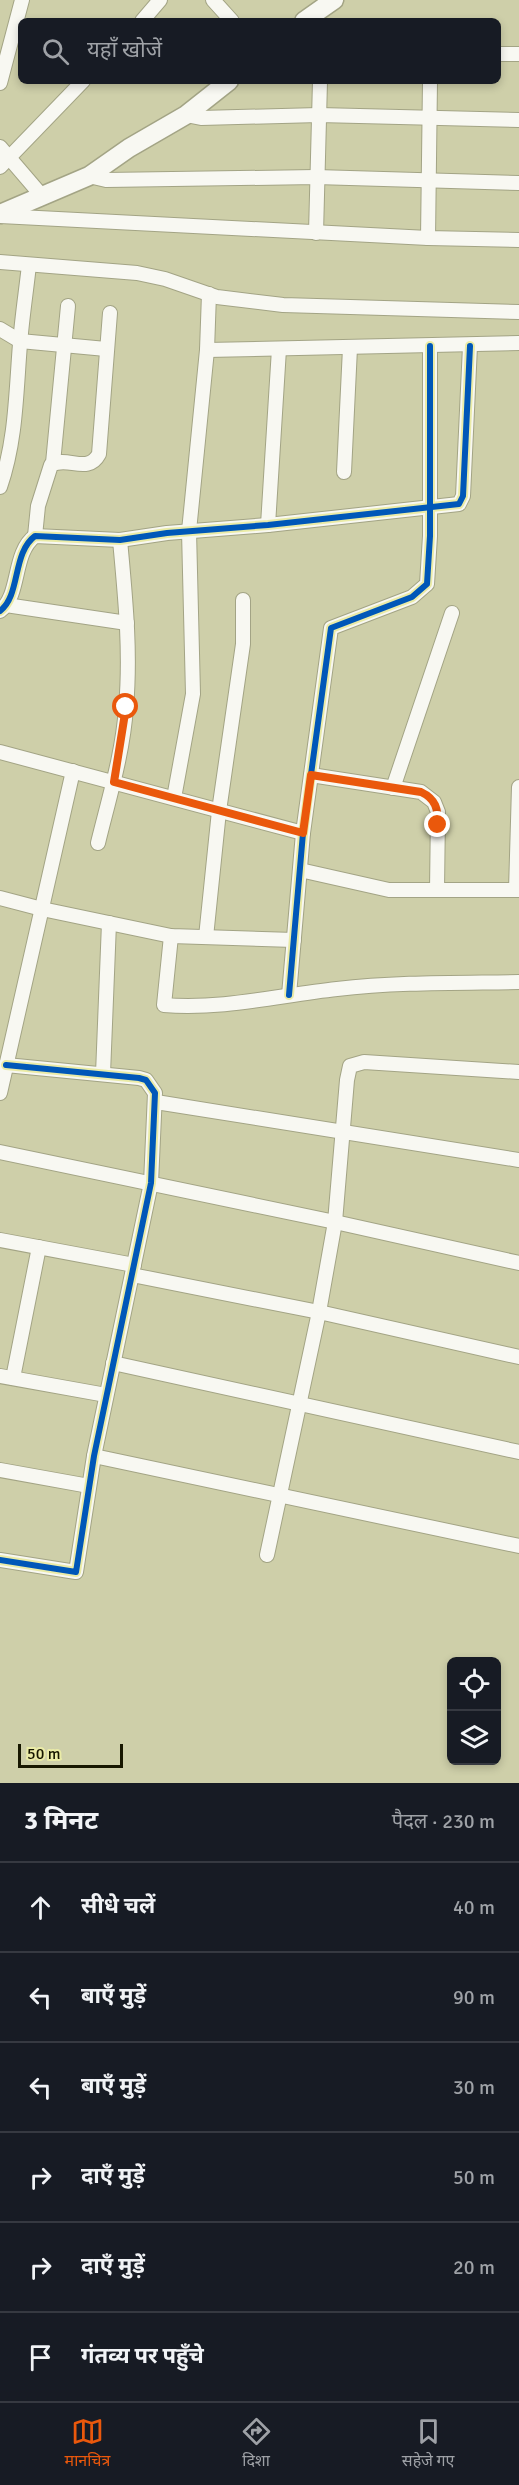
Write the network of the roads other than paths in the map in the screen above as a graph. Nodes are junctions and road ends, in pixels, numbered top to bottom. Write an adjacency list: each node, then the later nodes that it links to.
1 (22, 0): 10 (street)
2 (160, 0): 5 (street)
3 (213, 0): 6 (street)
4 (334, 0): 7 (street)
5 (145, 18)
6 (229, 18)
7 (312, 18)
8 (501, 54): 9 (street)
9 (519, 54)
10 (0, 83)
11 (80, 84): 19 (street)
12 (225, 84): 15 (street)
13 (320, 84): 16 (street)
14 (430, 84): 17 (street)
15 (186, 115): 16 (street); 20 (street)
16 (319, 115): 17 (street); 21 (street)
17 (430, 119): 18 (street); 22 (street)
18 (519, 120)
19 (3, 157): 24 (street)
20 (89, 176): 21 (street); 24 (street)
21 (316, 177): 22 (street); 26 (street)
22 (429, 181): 23 (street); 27 (street)
23 (519, 183)
24 (42, 196): 25 (street)
25 (0, 215): 26 (street)
26 (316, 232): 27 (street)
27 (428, 238): 28 (street)
28 (519, 240)
29 (0, 262): 30 (street)
30 (29, 265): 31 (street); 36 (street)
31 (209, 294): 33 (street); 44 (street)
32 (68, 306): 38 (street)
33 (519, 312)
34 (110, 313): 42 (street)
35 (0, 329): 36 (street)
36 (20, 340): 38 (street); 47 (street)
37 (519, 344): 40 (street)
38 (66, 345): 42 (street); 45 (street)
39 (430, 346): 40 (street); 41 (street); 48 (street)
40 (470, 346): 48 (street)
41 (350, 348): 43 (street); 46 (street)
42 (106, 349): 45 (street)
43 (279, 349): 44 (street); 49 (street)
44 (207, 350): 50 (street)
45 (53, 463): 51 (street)
46 (344, 472)
47 (0, 487)
48 (430, 507): 49 (street); 59 (street)
49 (268, 525): 50 (street)
50 (189, 531): 52 (street); 63 (street)
51 (35, 536): 52 (street); 54 (street)
52 (120, 540): 56 (street)
53 (243, 600): 64 (street)
54 (3, 608): 56 (street)
55 (452, 613): 62 (street)
56 (127, 623): 60 (street)
57 (0, 752): 58 (street)
58 (73, 771): 60 (street); 71 (street)
59 (311, 775): 62 (street); 65 (street)
60 (114, 782): 63 (street); 66 (street)
61 (519, 787): 69 (street)
62 (393, 788): 68 (street)
63 (174, 798): 64 (street)
64 (219, 811): 65 (street); 74 (street)
65 (303, 833): 67 (street)
66 (98, 843)
67 (300, 870): 68 (street); 75 (street)
68 (437, 890): 69 (street)
69 (517, 890)
70 (0, 898): 71 (street)
71 (42, 909): 72 (street); 78 (street)
72 (109, 923): 73 (street); 81 (street)
73 (171, 936): 74 (street); 77 (street)
74 (206, 937): 75 (street)
75 (294, 940): 77 (street)
76 (519, 982): 77 (street)
77 (289, 995)
78 (5, 1049): 79 (street)
79 (6, 1065): 81 (street); 82 (street)
80 (519, 1072): 84 (street)
81 (103, 1074): 83 (street)
82 (0, 1093)
83 (156, 1102): 84 (street); 87 (street)
84 (342, 1132): 86 (street); 88 (street)
85 (0, 1152): 87 (street)
86 (519, 1160)
87 (152, 1183): 88 (street); 92 (street)
88 (335, 1222): 91 (street); 93 (street)
89 (0, 1240): 90 (street)
90 (39, 1247): 92 (street); 96 (street)
91 (519, 1263)
92 (133, 1270): 93 (street); 95 (street)
93 (319, 1312): 94 (street); 98 (street)
94 (519, 1357)
95 (113, 1363): 97 (street); 98 (street)
96 (7, 1377): 97 (street)
97 (106, 1395): 100 (street)
98 (299, 1404): 99 (street); 103 (street)
99 (519, 1452)
100 (94, 1456): 102 (street); 103 (street)
101 (0, 1470): 102 (street)
102 (89, 1486): 106 (street)
103 (278, 1495): 104 (street); 105 (street)
104 (519, 1546)
105 (267, 1555)
106 (0, 1560)

